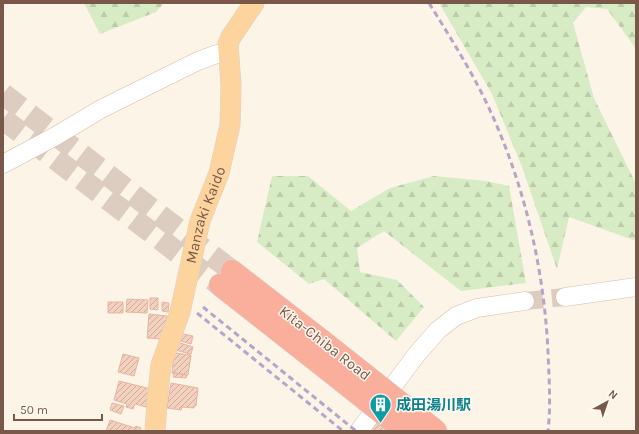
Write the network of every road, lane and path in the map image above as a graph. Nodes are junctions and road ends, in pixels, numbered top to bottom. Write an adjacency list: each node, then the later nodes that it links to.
1 (254, 3): 2 (main road, Manzaki Kaido)
2 (228, 54): 3 (street); 9 (main road, Manzaki Kaido)
3 (3, 164)
4 (226, 278): 8 (highway, Kita-Chiba Road)
5 (636, 287): 6 (street)
6 (565, 297)
7 (525, 301): 10 (street)
8 (315, 348): 11 (highway, Kita-Chiba Road, bridge); 12 (highway, Kita-Chiba Road, bridge)
9 (156, 431)
10 (359, 431)
11 (405, 431)
12 (436, 431)

